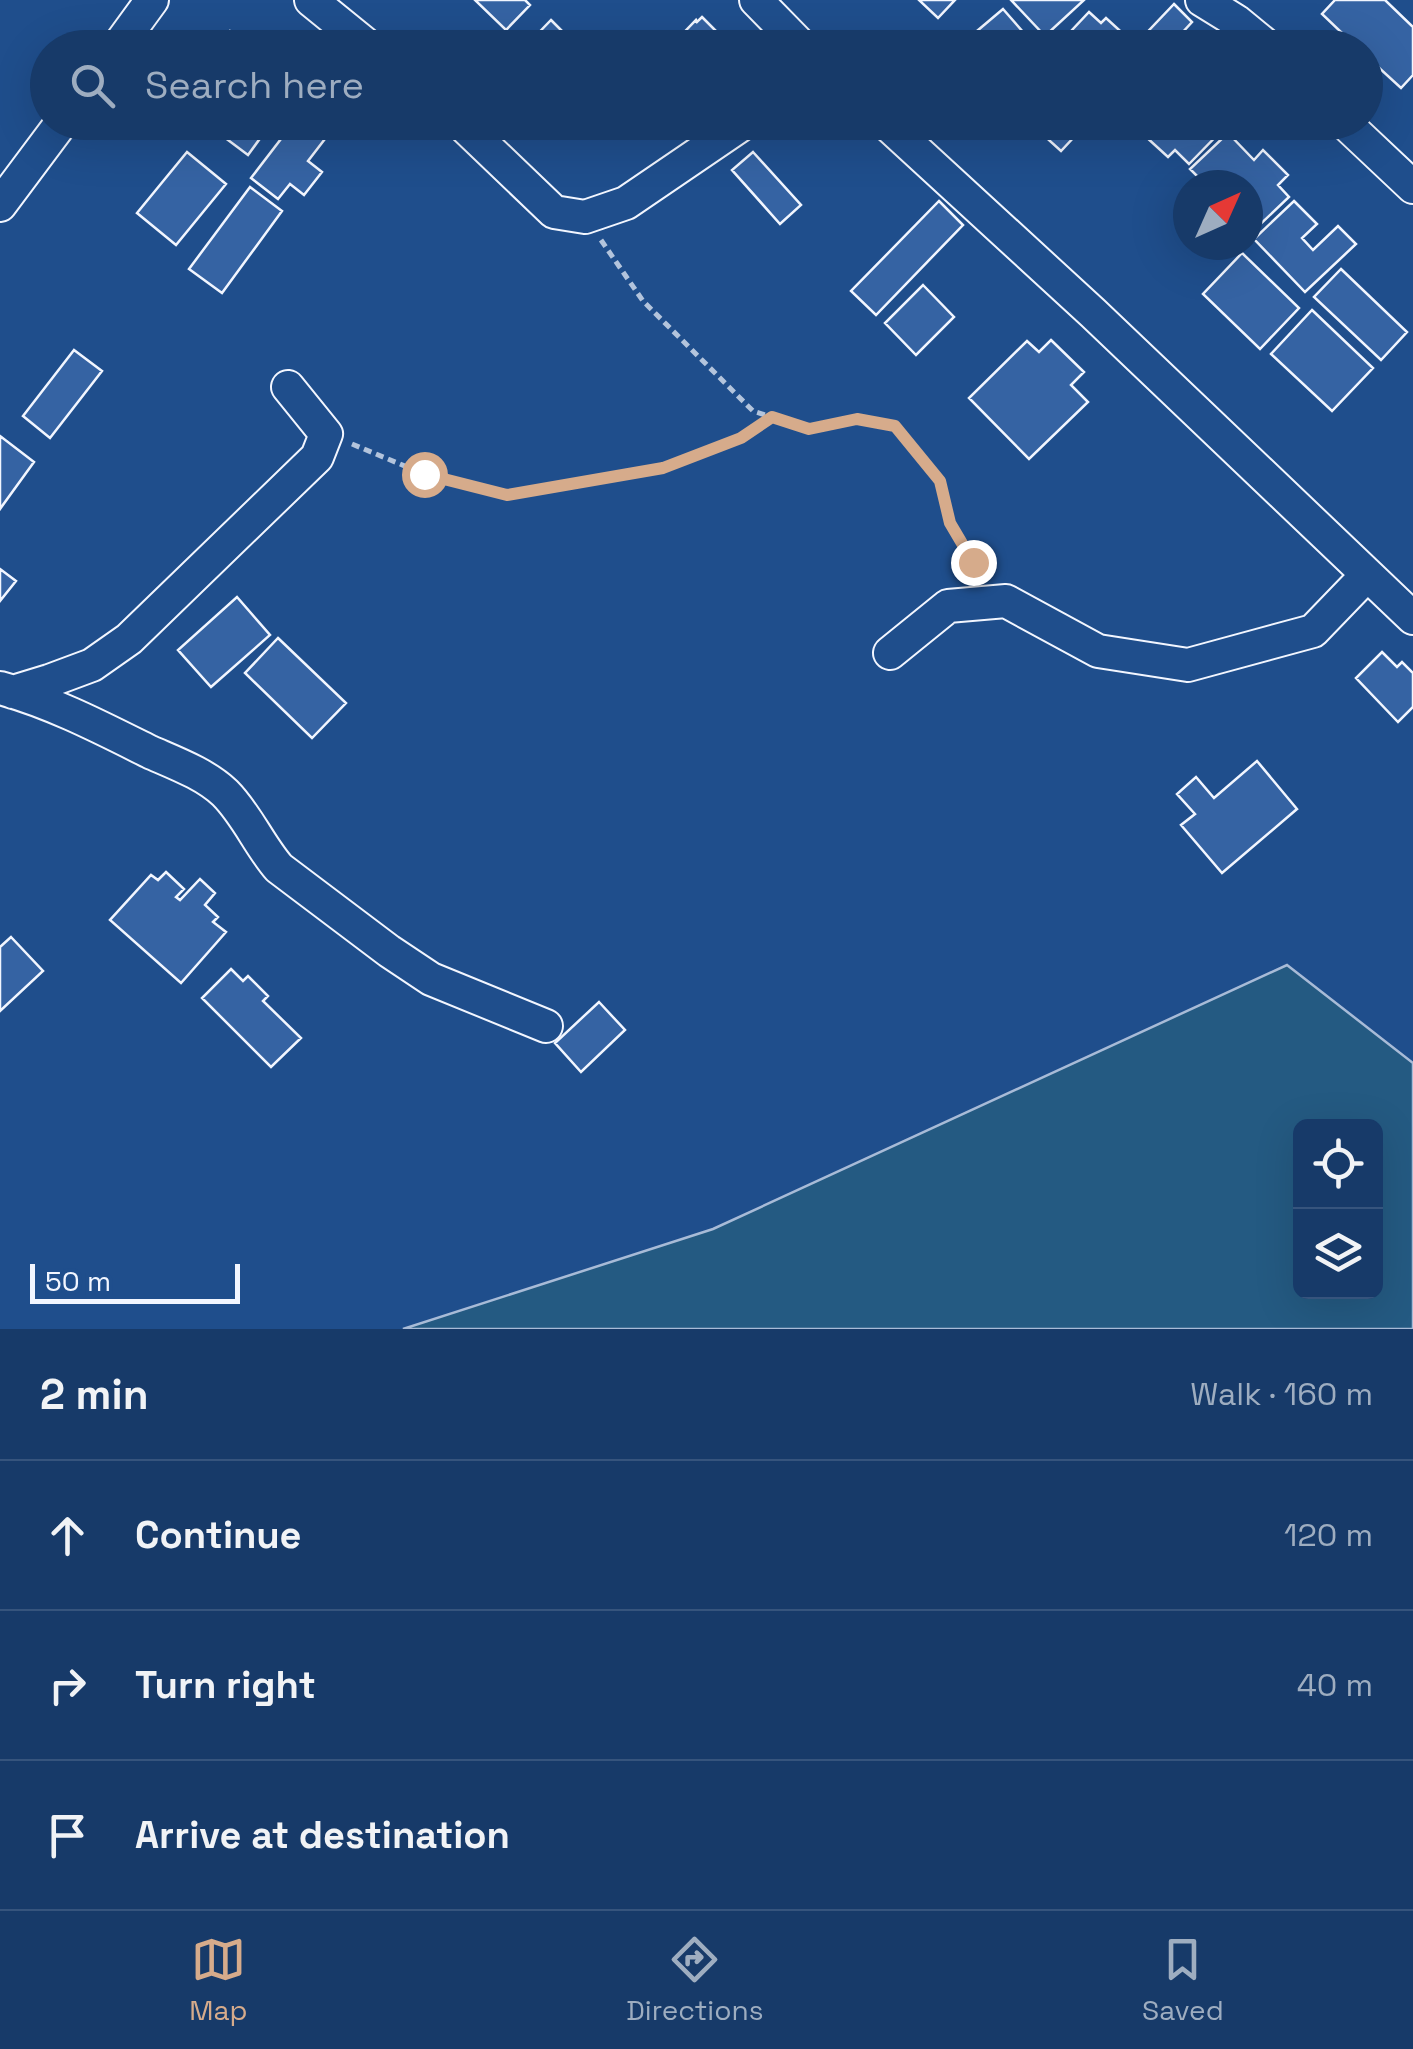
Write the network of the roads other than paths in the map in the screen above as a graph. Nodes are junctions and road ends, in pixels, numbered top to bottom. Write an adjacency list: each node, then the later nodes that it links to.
1 (152, 0): 5 (street)
2 (312, 0): 6 (street)
3 (756, 0): 7 (street)
4 (1202, 0): 8 (street)
5 (130, 30)
6 (348, 30)
7 (785, 30)
8 (1248, 30)
9 (49, 140): 15 (street)
10 (479, 140): 11 (street)
11 (718, 140)
12 (905, 140): 17 (street)
13 (1363, 140): 14 (street)
14 (1413, 188)
15 (0, 206)
16 (288, 387): 20 (street)
17 (1367, 575): 18 (street); 19 (street)
18 (1413, 618)
19 (890, 653)
20 (7, 690): 21 (street)
21 (546, 1026)

